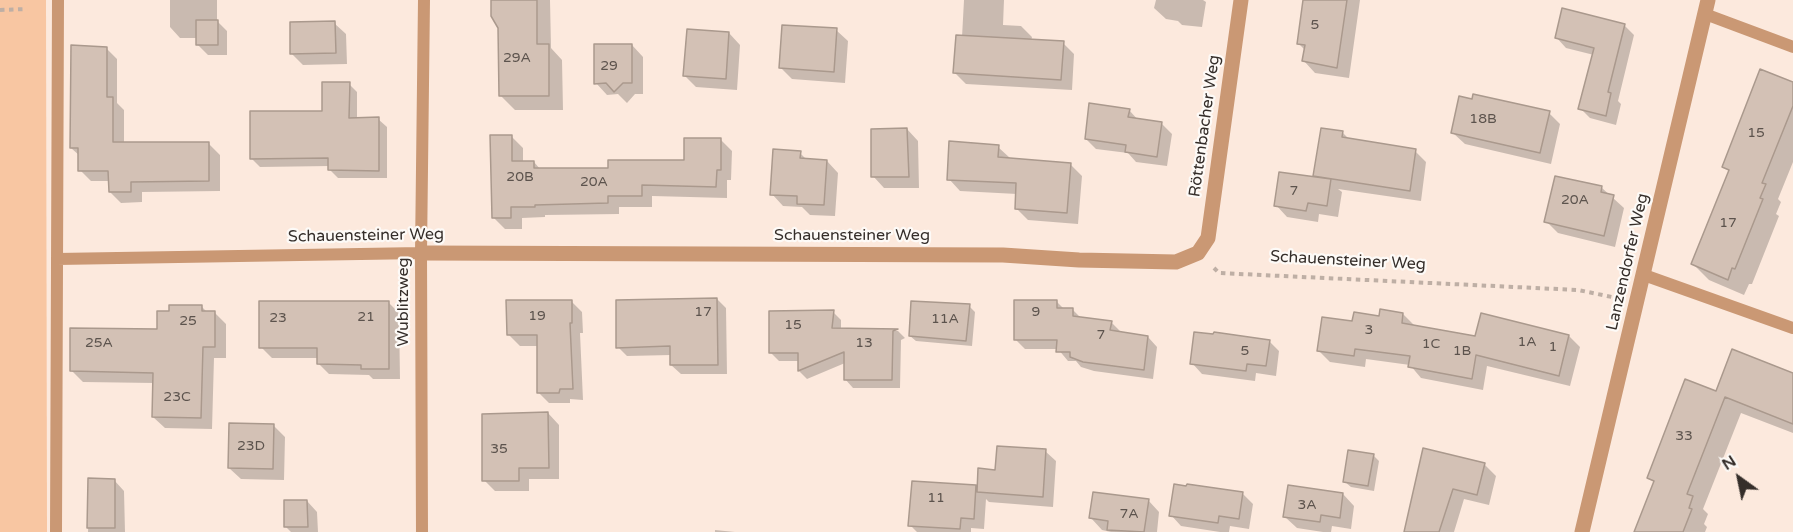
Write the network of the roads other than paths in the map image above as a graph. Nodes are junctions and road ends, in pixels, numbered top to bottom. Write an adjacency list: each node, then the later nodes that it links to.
1 (58, 0): 8 (lane)
2 (424, 0): 6 (lane, Wublitzweg)
3 (1241, 0): 7 (street, Röttenbacher Weg)
4 (1707, 7): 5 (lane); 9 (street, Lanzendorfer Weg)
5 (1793, 47)
6 (421, 253): 7 (street, Schauensteiner Weg); 8 (lane, Schauensteiner Weg); 12 (lane, Wublitzweg)
7 (1198, 253)
8 (57, 259): 11 (lane)
9 (1644, 275): 10 (lane); 13 (street, Lanzendorfer Weg)
10 (1793, 328)
11 (56, 532)
12 (422, 532)
13 (1582, 532)

